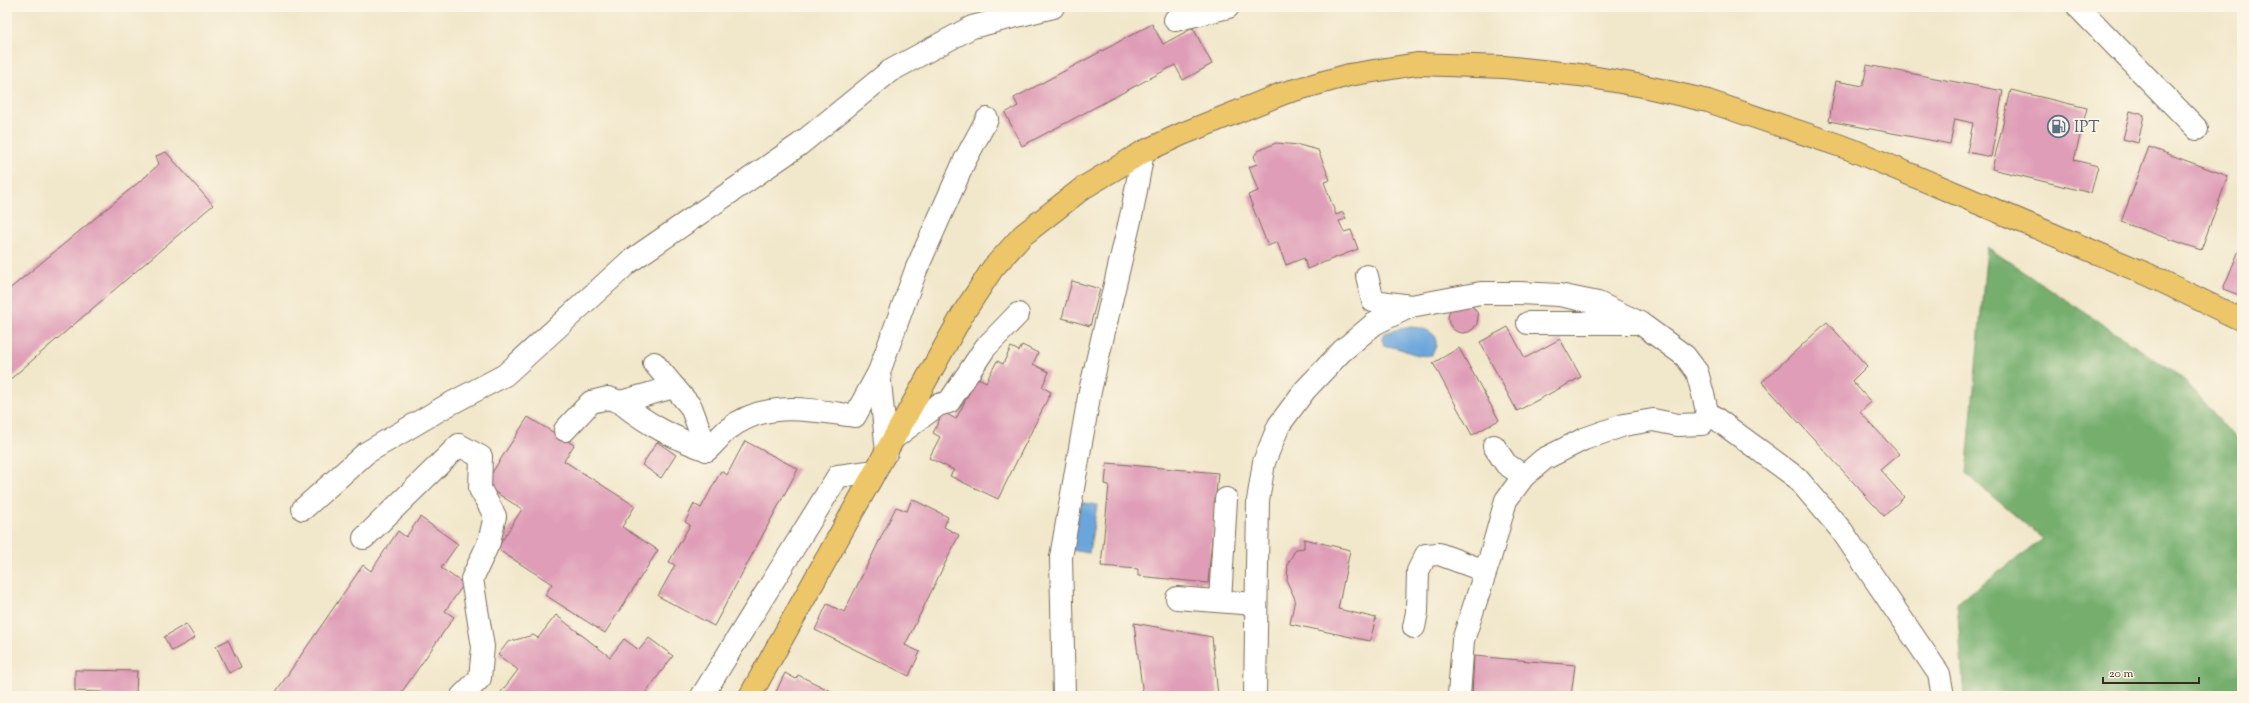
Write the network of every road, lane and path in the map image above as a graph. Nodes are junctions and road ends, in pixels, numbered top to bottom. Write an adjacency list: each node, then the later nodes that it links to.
1 (1053, 7): 26 (street)
2 (1228, 7): 4 (street)
3 (2078, 7): 6 (street)
4 (1175, 20)
5 (987, 119): 15 (street)
6 (2198, 129)
7 (1143, 152): 11 (main road); 20 (main road); 36 (street)
8 (1367, 276): 9 (street)
9 (1411, 306): 13 (street); 31 (street)
10 (1018, 314): 20 (street)
11 (2242, 320)
12 (1528, 323): 13 (street)
13 (1640, 323): 18 (street)
14 (654, 363): 16 (street)
15 (879, 372): 20 (street); 22 (street)
16 (674, 387): 17 (street); 22 (street)
17 (620, 402): 19 (street); 22 (street)
18 (1707, 412): 24 (street); 39 (street)
19 (565, 430)
20 (890, 445): 23 (main road)
21 (1494, 446): 24 (street)
22 (708, 450)
23 (876, 471): 34 (street); 35 (main road)
24 (1524, 476): 28 (street)
25 (1226, 499): 30 (street)
26 (303, 509)
27 (364, 538): 33 (street)
28 (1485, 571): 32 (street); 38 (street)
29 (1177, 598): 30 (street)
30 (1220, 601): 31 (street)
31 (1256, 604): 37 (street)
32 (1414, 627)
33 (462, 696)
34 (702, 696)
35 (750, 696)
36 (1064, 696)
37 (1255, 696)
38 (1459, 696)
39 (1943, 696)

